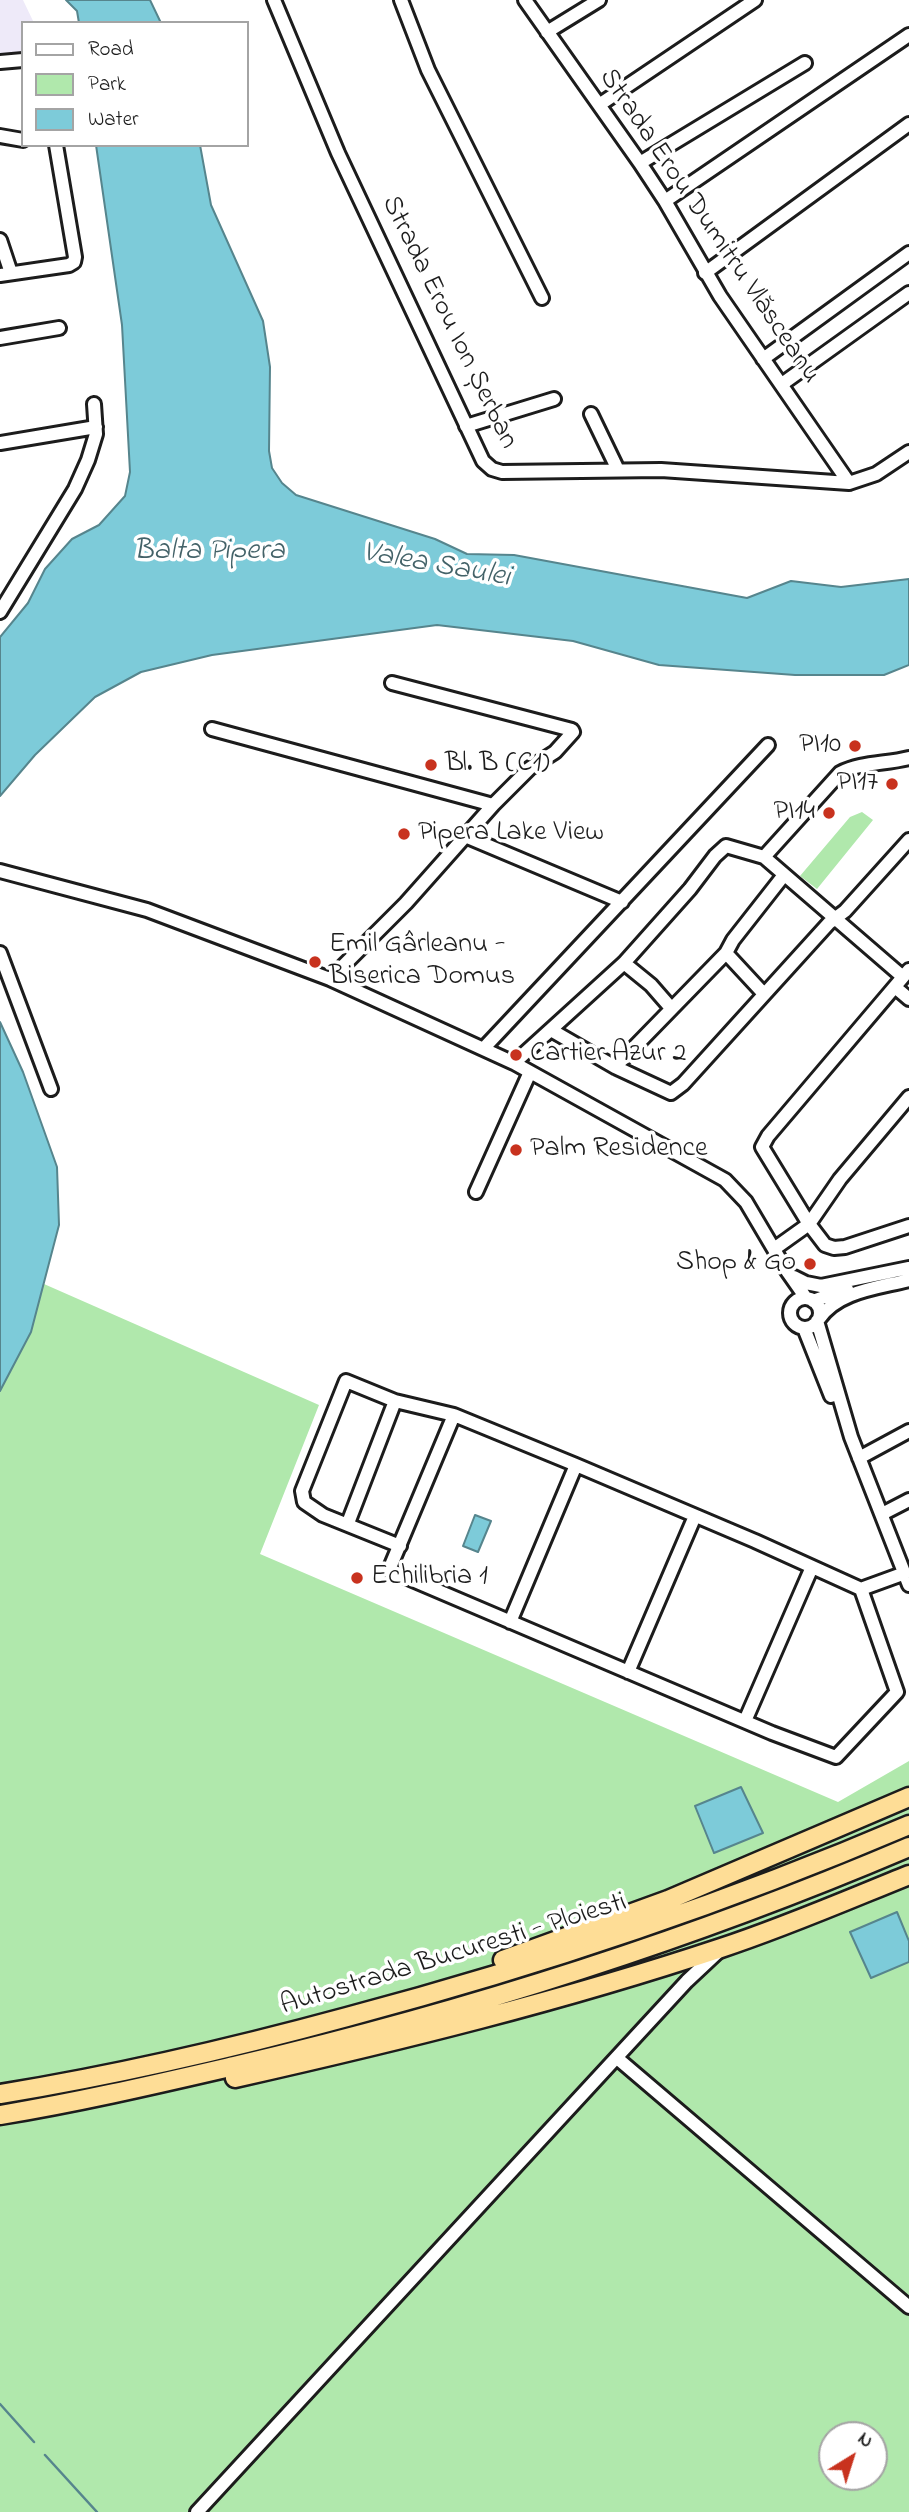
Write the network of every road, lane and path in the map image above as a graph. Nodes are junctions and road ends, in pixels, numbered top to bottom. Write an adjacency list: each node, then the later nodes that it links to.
1 (274, 0): 31 (street, Strada Erou Ion Șerban)
2 (401, 0): 23 (street)
3 (525, 0): 6 (street, Strada Erou Dumitru Vlăsceanu)
4 (599, 0): 6 (street)
5 (755, 0): 11 (street)
6 (547, 32): 11 (street, Strada Erou Dumitru Vlăsceanu)
7 (909, 35): 17 (street)
8 (21, 60): 9 (street)
9 (0, 62)
10 (804, 62): 16 (street)
11 (598, 105): 16 (street, Strada Erou Dumitru Vlăsceanu)
12 (909, 124): 20 (street)
13 (0, 136): 14 (street)
14 (21, 140)
15 (56, 147): 21 (street)
16 (640, 163): 17 (street, Strada Erou Dumitru Vlăsceanu)
17 (665, 201): 20 (street, Strada Erou Dumitru Vlăsceanu)
18 (0, 240): 21 (street)
19 (909, 253): 26 (street)
20 (705, 272): 26 (street, Strada Erou Dumitru Vlăsceanu)
21 (6, 274)
22 (909, 293): 27 (street)
23 (542, 298)
24 (59, 328): 25 (street)
25 (0, 338)
26 (763, 359): 27 (street, Strada Erou Dumitru Vlăsceanu)
27 (782, 384): 36 (street, Strada Erou Dumitru Vlăsceanu)
28 (554, 399): 31 (street)
29 (94, 404): 32 (street)
30 (591, 414): 35 (street)
31 (467, 425): 35 (street, Strada Erou Ion Șerban)
32 (96, 427): 33 (street); 37 (street)
33 (0, 443)
34 (909, 452): 36 (street, Strada Erou Ion Șerban)
35 (618, 471): 36 (street, Strada Erou Ion Șerban)
36 (849, 483)
37 (0, 612)
38 (392, 683): 42 (street)
39 (212, 729): 42 (street)
40 (768, 745): 48 (street)
41 (909, 758): 45 (street)
42 (493, 805): 43 (street)
43 (465, 836): 48 (street); 54 (street)
44 (909, 841): 49 (street)
45 (764, 857): 47 (street); 52 (street)
46 (0, 871): 54 (street)
47 (784, 875): 49 (street); 51 (street)
48 (622, 902): 59 (street)
49 (836, 919): 53 (street); 55 (street)
50 (0, 953): 63 (street)
51 (726, 953): 55 (street); 57 (street)
52 (624, 963): 57 (street); 58 (street)
53 (902, 978): 56 (street); 66 (street)
54 (330, 979): 59 (street)
55 (764, 994): 61 (street)
56 (909, 999)
57 (671, 1008): 61 (street)
58 (551, 1030): 60 (street); 61 (street)
59 (484, 1048): 60 (street)
60 (514, 1063): 62 (street)
61 (615, 1067)
62 (530, 1072): 65 (street); 68 (street)
63 (51, 1089)
64 (909, 1097): 66 (street)
65 (476, 1192)
66 (809, 1224): 67 (street); 68 (street)
67 (906, 1225)
68 (774, 1250): 70 (street)
69 (909, 1268): 70 (street)
70 (788, 1271): 73 (street)
71 (909, 1274): 73 (street)
72 (909, 1280): 74 (street)
73 (805, 1300): 74 (street); 75 (street)
74 (818, 1320): 75 (street); 79 (street)
75 (804, 1328): 79 (street)
76 (396, 1401): 77 (street); 85 (street); 85 (street)
77 (454, 1415): 81 (street); 86 (street)
78 (909, 1431): 80 (street)
79 (851, 1437): 80 (street)
80 (859, 1458): 83 (street)
81 (576, 1465): 84 (street); 90 (street)
82 (909, 1500): 83 (street)
83 (882, 1514): 88 (street)
84 (695, 1516): 87 (street); 91 (street)
85 (348, 1524): 86 (street)
86 (400, 1546): 90 (street)
87 (812, 1567): 89 (street); 92 (street)
88 (907, 1579): 89 (street)
89 (865, 1588): 92 (street)
90 (510, 1622): 91 (street)
91 (628, 1672): 92 (street)
92 (745, 1721)
93 (909, 1797): 98 (highway)
94 (909, 1825): 98 (highway, Autostrada Bucuresti - Ploiesti)
95 (909, 1847): 100 (highway, Autostrada Bucuresti - Ploiesti)
96 (909, 1875): 97 (highway)
97 (724, 1947): 99 (street); 100 (highway)
98 (310, 2027): 101 (highway, Autostrada Bucuresti - Ploiesti)
99 (617, 2058): 103 (street); 104 (street)
100 (128, 2090): 102 (highway, Autostrada Bucuresti - Ploiesti)
101 (0, 2094)
102 (0, 2115)
103 (909, 2307)
104 (197, 2512)

